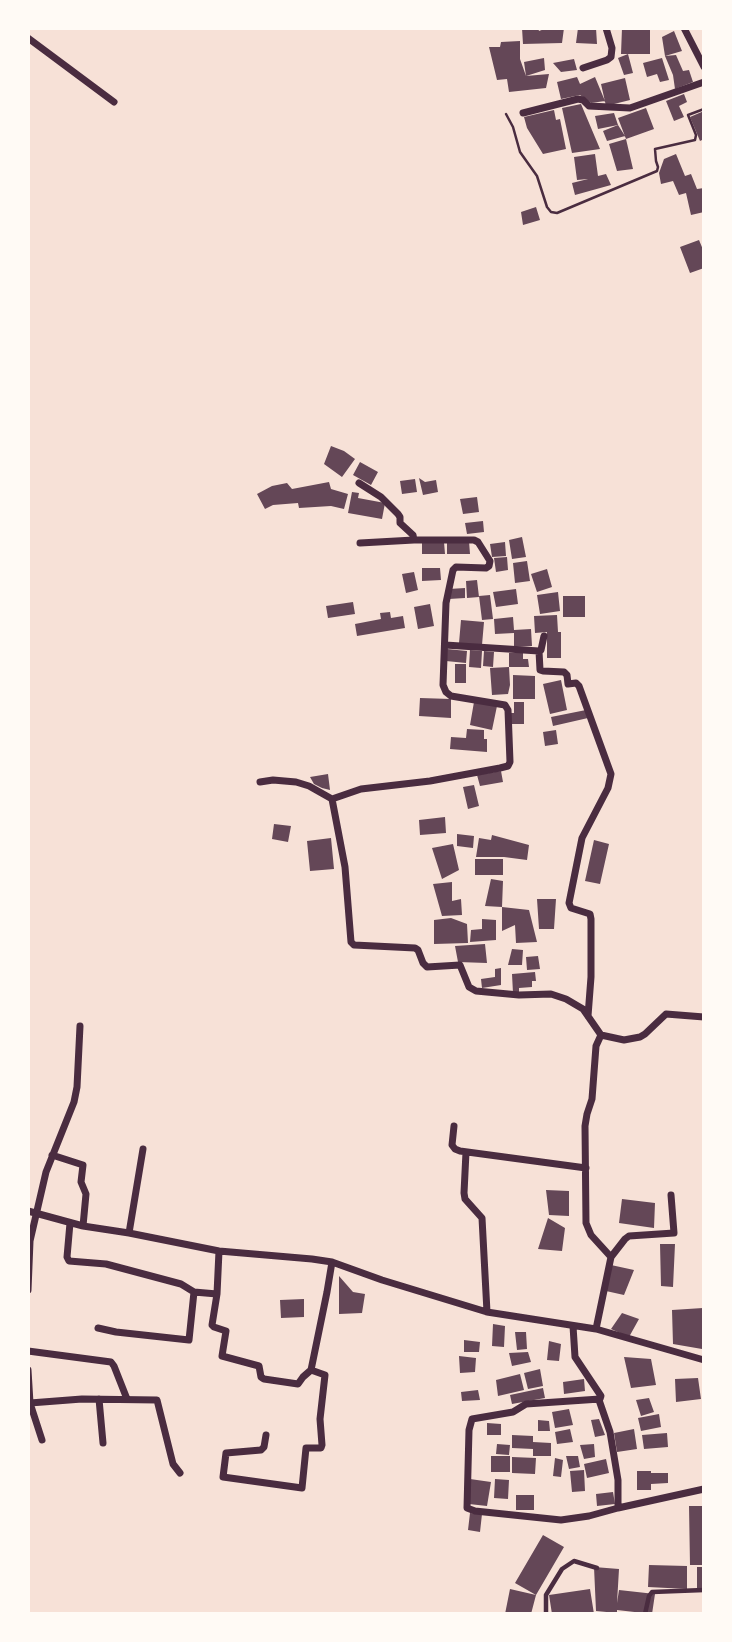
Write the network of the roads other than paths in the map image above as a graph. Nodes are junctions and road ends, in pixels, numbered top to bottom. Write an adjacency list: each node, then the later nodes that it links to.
1 (606, 28): 5 (street)
2 (684, 28): 4 (street)
3 (28, 38): 7 (street)
4 (704, 67)
5 (583, 68)
6 (704, 82): 8 (street)
7 (114, 102)
8 (523, 113)
9 (359, 483): 10 (street)
10 (414, 540): 11 (street); 13 (street)
11 (360, 543)
12 (544, 636): 14 (street)
13 (445, 645): 14 (street); 16 (street)
14 (539, 651): 17 (street)
15 (260, 782): 16 (street)
16 (332, 799): 17 (street)
17 (588, 1017): 20 (street)
18 (704, 1017): 20 (street)
19 (80, 1026): 24 (street)
20 (601, 1035): 25 (street)
21 (454, 1126): 23 (street)
22 (143, 1149): 30 (street)
23 (466, 1152): 25 (street); 37 (street)
24 (52, 1155): 27 (street); 29 (street)
25 (586, 1168): 32 (street)
26 (671, 1195): 32 (street)
27 (32, 1213): 28 (street); 34 (street)
28 (70, 1223): 29 (street); 35 (street)
29 (83, 1226): 30 (street)
30 (129, 1233): 31 (street)
31 (219, 1251): 33 (street); 36 (street)
32 (611, 1257): 40 (street)
33 (332, 1262): 37 (street); 44 (street)
34 (28, 1290)
35 (194, 1292): 36 (street); 39 (street)
36 (217, 1294): 44 (street)
37 (487, 1312): 38 (street)
38 (573, 1326): 40 (street); 47 (street)
39 (98, 1328)
40 (596, 1329): 42 (street)
41 (28, 1351): 46 (street)
42 (704, 1360)
43 (28, 1370): 48 (street)
44 (311, 1370): 49 (street)
45 (99, 1399): 46 (street); 48 (street); 51 (street)
46 (127, 1399): 52 (street)
47 (599, 1400): 54 (street); 54 (street)
48 (30, 1403): 50 (street)
49 (266, 1435)
50 (43, 1440)
51 (103, 1443)
52 (180, 1473)
53 (704, 1489): 54 (street)
54 (618, 1508)
55 (597, 1568): 57 (lane)
56 (704, 1590): 58 (lane)
57 (546, 1614)
58 (645, 1614)

